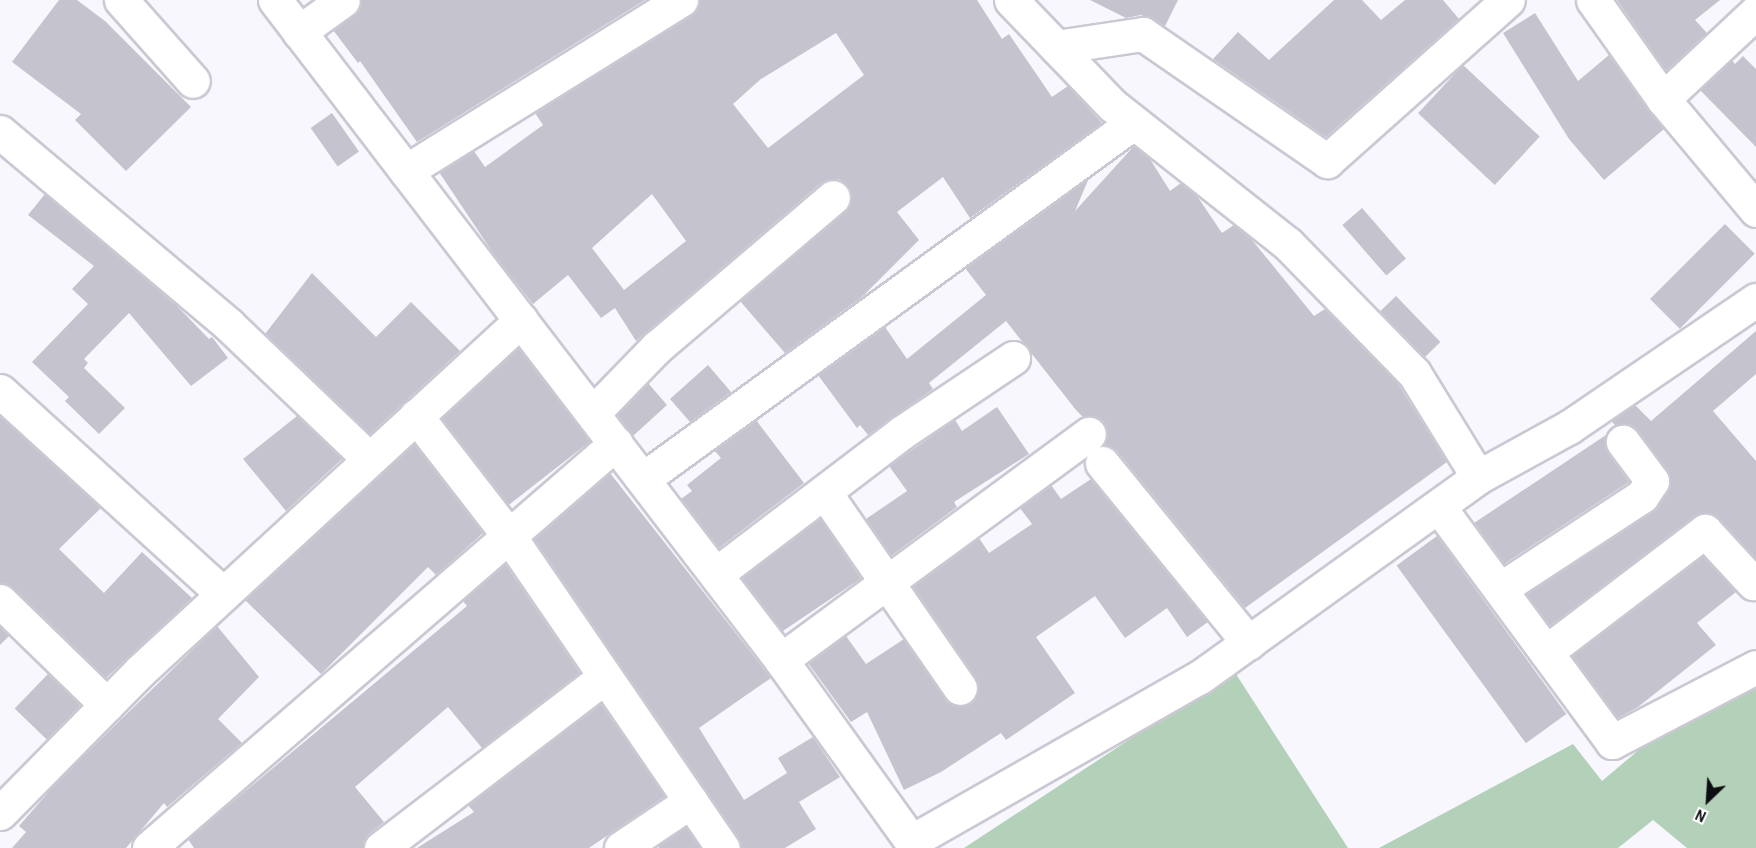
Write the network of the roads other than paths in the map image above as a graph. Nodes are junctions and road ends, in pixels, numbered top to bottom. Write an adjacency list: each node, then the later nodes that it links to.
1 (121, 0): 11 (street)
2 (274, 0): 9 (street)
3 (343, 0): 9 (street)
4 (681, 0): 15 (street)
5 (1011, 0): 10 (street)
6 (1508, 0): 10 (street)
7 (1593, 0): 12 (street)
8 (1756, 12): 12 (street)
9 (299, 32): 15 (street)
10 (1056, 47): 13 (street)
11 (193, 81)
12 (1663, 99): 17 (street)
13 (1133, 123): 27 (street); 28 (street)
14 (0, 132): 26 (street)
15 (406, 171): 19 (street)
16 (833, 197): 22 (street)
17 (1756, 210)
18 (1756, 300): 27 (street)
19 (521, 320): 22 (street); 23 (street)
20 (1013, 358): 29 (street)
21 (0, 391): 36 (street)
22 (593, 413): 25 (street)
23 (416, 416): 26 (street); 31 (street)
24 (1623, 442): 35 (street)
25 (616, 443): 28 (street); 31 (street)
26 (369, 459): 36 (street)
27 (1478, 477): 30 (street)
28 (643, 479): 32 (street)
29 (825, 493): 32 (street); 33 (street)
30 (1439, 507): 35 (street); 38 (street)
31 (509, 536): 42 (street); 48 (street)
32 (716, 574): 40 (street)
33 (888, 582): 38 (street); 40 (street); 43 (street)
34 (1753, 583): 39 (street)
35 (1500, 589): 39 (street)
36 (223, 594): 44 (street)
37 (0, 601): 44 (street)
38 (1249, 643): 47 (street)
39 (1546, 652): 41 (street)
40 (781, 660): 47 (street)
41 (1756, 667)
42 (605, 676): 45 (street); 49 (street)
43 (960, 688)
44 (107, 705): 46 (street)
45 (691, 801): 50 (street); 51 (street)
46 (0, 813)
47 (914, 844)
48 (149, 848)
49 (381, 848)
50 (621, 848)
51 (723, 848)

